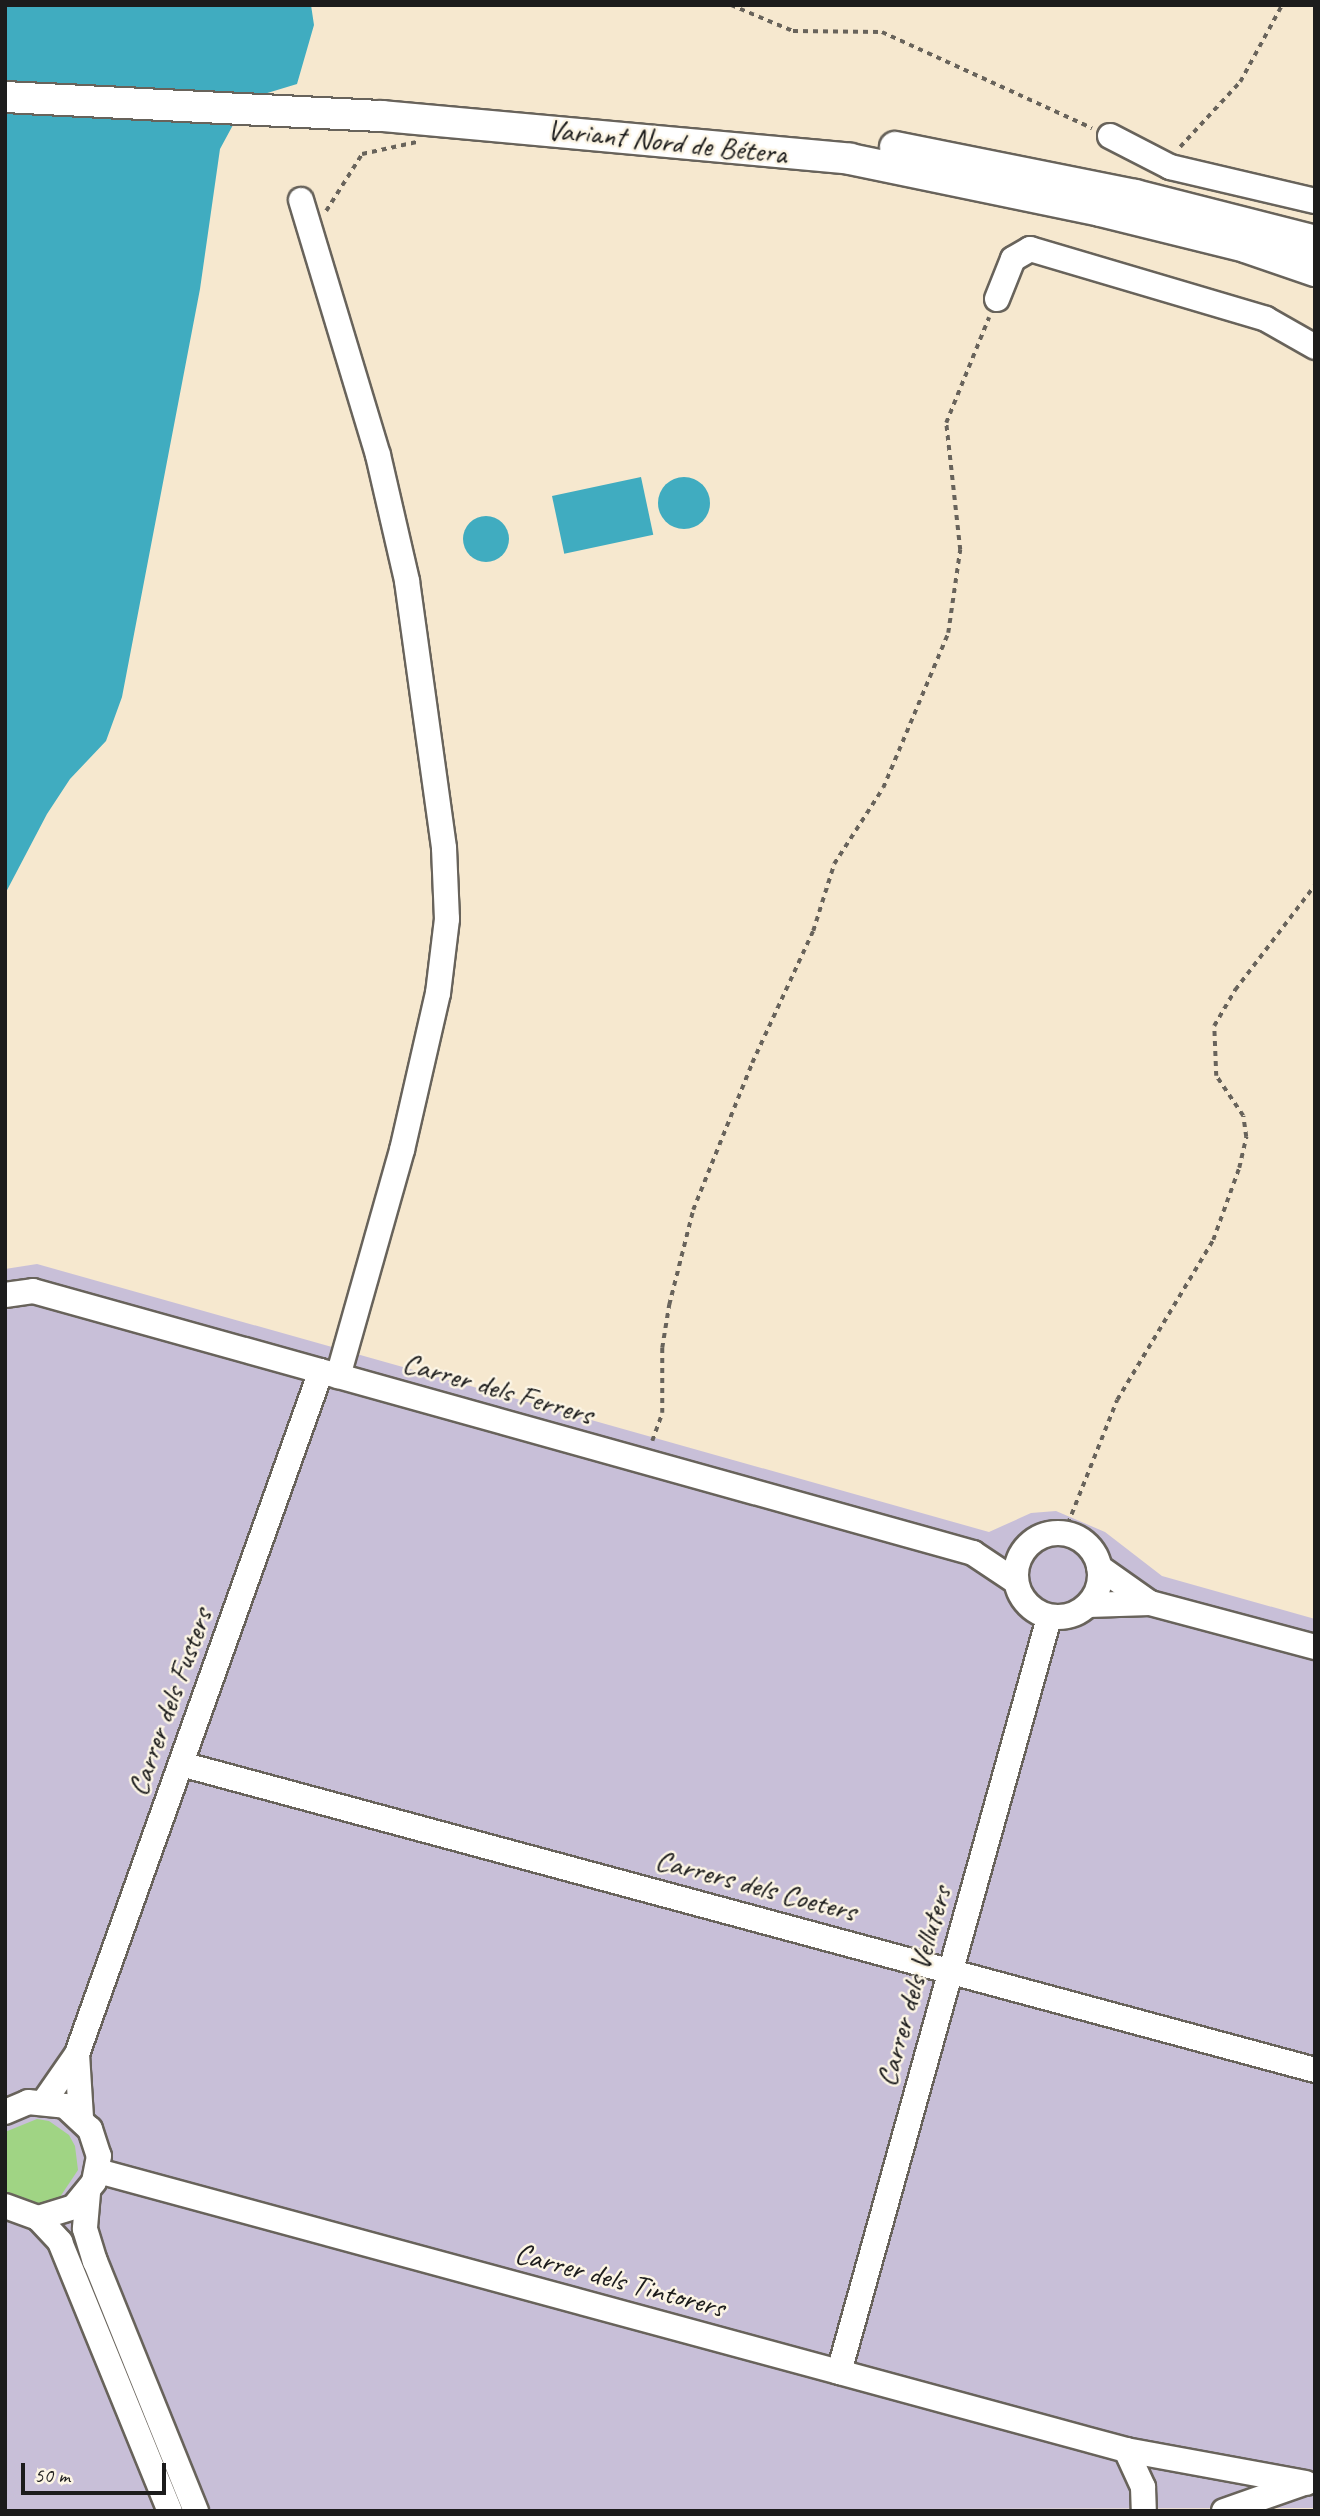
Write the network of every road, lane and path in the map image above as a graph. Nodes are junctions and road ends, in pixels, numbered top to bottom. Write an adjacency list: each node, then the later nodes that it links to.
1 (731, 5): 7 (path)
2 (1282, 5): 8 (path)
3 (5, 80): 5 (main road, Variant Nord de Bétera)
4 (5, 97): 5 (main road, Variant Nord de Bétera)
5 (382, 108): 12 (main road, Variant Nord de Bétera); 13 (main road, Variant Nord de Bétera)
6 (419, 134): 11 (path)
7 (1110, 136): 8 (street)
8 (1170, 167): 10 (street)
9 (301, 200): 11 (street, Carrer dels Fusters)
10 (1315, 201)
11 (312, 237): 18 (street, Carrer dels Fusters)
12 (1315, 241)
13 (1315, 271)
14 (997, 299): 15 (street); 19 (path)
15 (1315, 347)
16 (1315, 885): 20 (path)
17 (5, 1295): 18 (street, Carrer dels Ferrers)
18 (330, 1373): 19 (street, Carrer dels Ferrers); 29 (street, Carrer dels Fusters)
19 (645, 1462): 22 (street, Carrer dels Ferrers)
20 (1065, 1533): 21 (street); 23 (street)
21 (1028, 1544): 22 (street, Carrer dels Ferrers); 24 (street)
22 (973, 1553): 24 (street, Carrer dels Ferrers)
23 (1100, 1567): 25 (street); 26 (street)
24 (1015, 1581): 27 (street)
25 (1150, 1603): 26 (street); 28 (street)
26 (1088, 1605): 27 (street)
27 (1049, 1618): 30 (street, Carrer dels Velluters)
28 (1315, 1647)
29 (181, 1764): 30 (street, Carrers dels Coeters); 31 (street, Carrer dels Fusters)
30 (950, 1970): 32 (street, Carrers dels Coeters); 38 (street, Carrer dels Velluters)
31 (77, 2054): 33 (street, Carrer dels Fusters); 35 (street, Carrer dels Fusters)
32 (1315, 2070)
33 (45, 2101): 34 (street); 35 (street)
34 (7, 2108)
35 (81, 2117): 36 (street)
36 (93, 2182): 37 (street); 38 (street, Carrer dels Tintorers); 42 (street)
37 (16, 2214): 41 (street)
38 (839, 2372): 39 (street, Carrer dels Tintorers)
39 (1126, 2450): 40 (street, Carrer dels Tintorers); 43 (street)
40 (1310, 2481): 44 (street)
41 (170, 2511)
42 (196, 2511)
43 (1144, 2511)
44 (1224, 2511)

